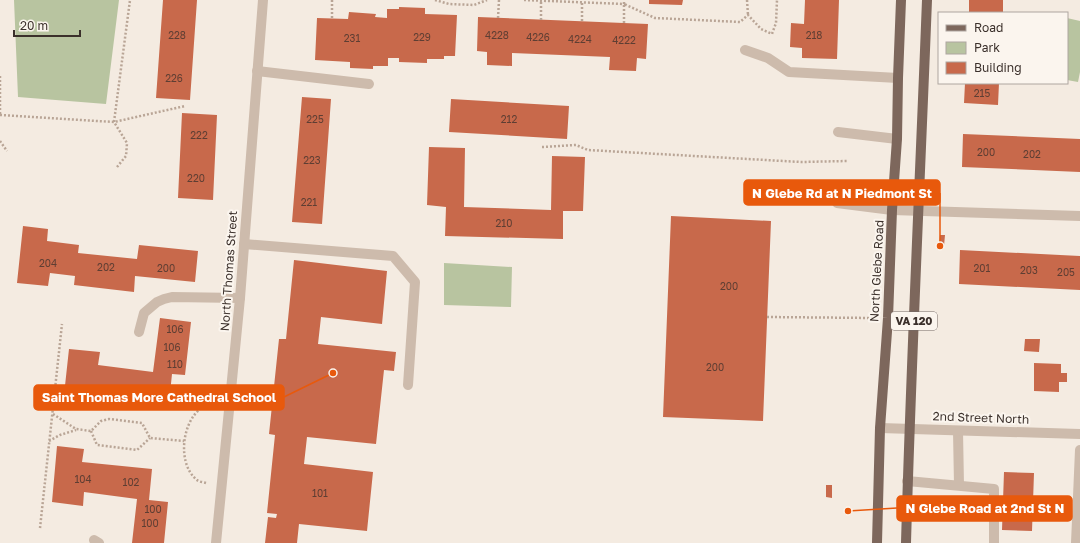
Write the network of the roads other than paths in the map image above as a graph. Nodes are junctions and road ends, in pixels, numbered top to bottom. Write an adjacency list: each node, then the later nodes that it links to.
1 (263, 0): 5 (street, North Thomas Street)
2 (901, 0): 6 (main road, North Glebe Road / VA 120)
3 (927, 0): 12 (main road, VA 120)
4 (745, 50): 6 (street)
5 (257, 71): 7 (street); 14 (street, North Thomas Street)
6 (898, 78): 9 (main road, North Glebe Road / VA 120)
7 (369, 84)
8 (838, 132): 9 (street)
9 (897, 139): 11 (main road, North Glebe Road / VA 120)
10 (837, 203): 11 (street)
11 (892, 210): 12 (street); 18 (main road, North Glebe Road / VA 120)
12 (919, 212): 13 (street); 19 (main road, VA 120)
13 (1080, 216)
14 (244, 244): 15 (street, North Thomas Street); 17 (street)
15 (240, 298): 16 (street); 25 (street, North Thomas Street)
16 (139, 332)
17 (408, 385)
18 (880, 428): 19 (street, 2nd Street North); 26 (main road, North Glebe Road / VA 120)
19 (909, 430): 20 (street, 2nd Street North); 23 (main road, VA 120)
20 (958, 431): 21 (street, 2nd Street North); 24 (street)
21 (1080, 434)
22 (1080, 450): 29 (street)
23 (907, 481): 24 (street); 27 (main road, VA 120)
24 (959, 485): 28 (street)
25 (216, 543)
26 (877, 543)
27 (906, 543)
28 (994, 543)
29 (1076, 543)

